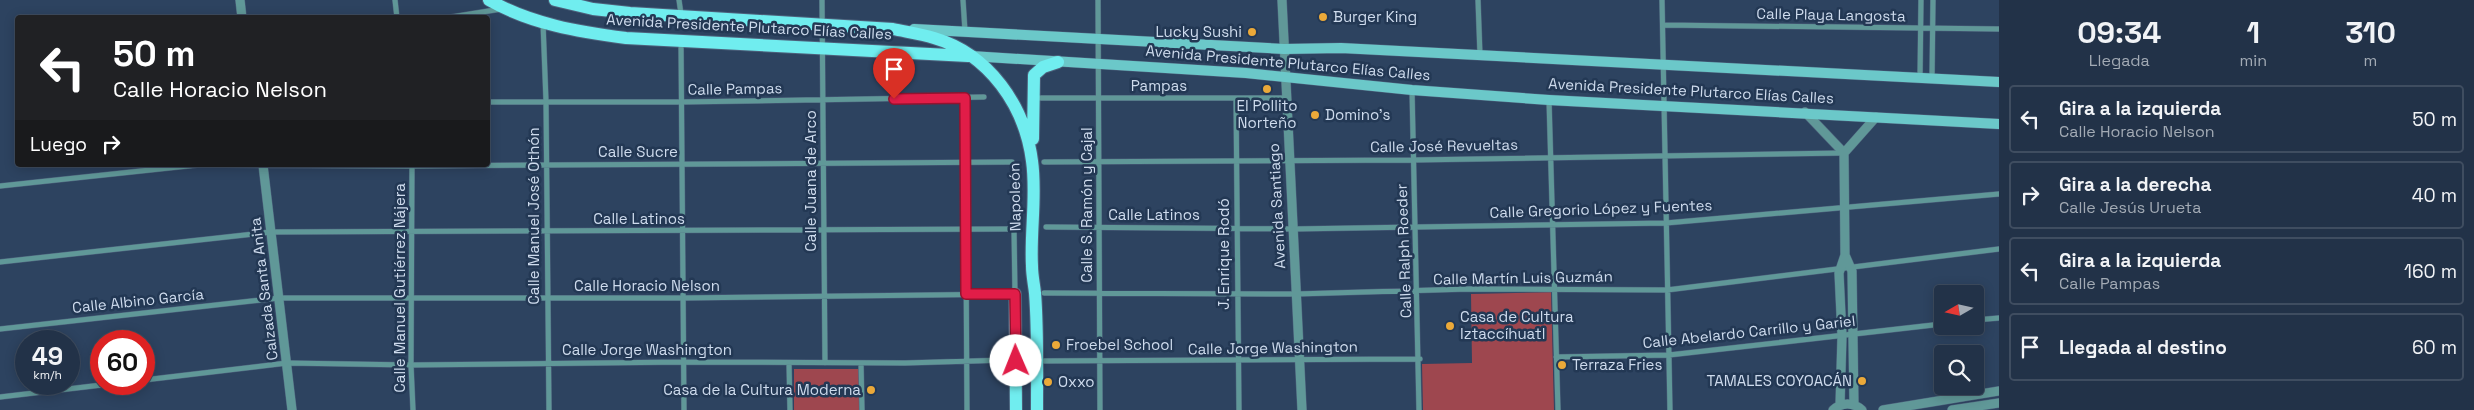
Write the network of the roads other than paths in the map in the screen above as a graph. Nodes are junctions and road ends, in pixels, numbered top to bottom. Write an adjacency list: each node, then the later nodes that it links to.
1 (240, 0): 15 (street)
2 (395, 0): 16 (street)
3 (490, 0): 14 (main road, Avenida Presidente Plutarco Elías Calles)
4 (555, 0): 18 (main road, Avenida Presidente Plutarco Elías Calles)
5 (679, 0): 18 (street)
6 (822, 0): 20 (street, Calle Juana de Arco)
7 (963, 0): 26 (street)
8 (1098, 0): 27 (street, Calle S. Ramón y Cajal)
9 (1282, 0): 30 (street, Avenida Santiago)
10 (1478, 0): 31 (street)
11 (1662, 0): 21 (street)
12 (1921, 0): 22 (street)
13 (1933, 0): 24 (street)
14 (505, 9): 17 (street); 19 (main road, Avenida Presidente Plutarco Elías Calles)
15 (242, 15)
16 (397, 15)
17 (465, 15)
18 (681, 15): 20 (main road, Avenida Presidente Plutarco Elías Calles)
19 (543, 23): 28 (main road, Avenida Presidente Plutarco Elías Calles); 49 (street, Calle Manuel José Othón)
20 (824, 25): 23 (main road, Avenida Presidente Plutarco Elías Calles); 29 (street, Calle Juana de Arco)
21 (1663, 25): 22 (street, Calle Playa Langosta); 35 (street)
22 (1921, 28): 24 (street, Calle Playa Langosta); 37 (street)
23 (893, 29): 26 (main road, Avenida Presidente Plutarco Elías Calles); 32 (main road, Napoleón)
24 (1933, 29): 25 (street, Calle Playa Langosta); 38 (street)
25 (1999, 29)
26 (965, 31): 27 (main road, Avenida Presidente Plutarco Elías Calles)
27 (1099, 39): 30 (main road, Avenida Presidente Plutarco Elías Calles); 34 (street, Calle S. Ramón y Cajal)
28 (681, 41): 29 (main road, Avenida Presidente Plutarco Elías Calles); 51 (street)
29 (824, 48): 32 (main road, Avenida Presidente Plutarco Elías Calles); 47 (street, Calle Juana de Arco)
30 (1284, 49): 31 (main road, Avenida Presidente Plutarco Elías Calles); 36 (street, Avenida Santiago)
31 (1480, 55): 35 (main road, Avenida Presidente Plutarco Elías Calles)
32 (971, 56): 33 (main road, Avenida Presidente Plutarco Elías Calles); 64 (main road, Napoleón)
33 (1058, 62): 34 (main road, Avenida Presidente Plutarco Elías Calles); 43 (main road)
34 (1099, 64): 36 (main road, Avenida Presidente Plutarco Elías Calles); 44 (street, Calle S. Ramón y Cajal)
35 (1664, 67): 37 (main road, Avenida Presidente Plutarco Elías Calles); 52 (street)
36 (1284, 78): 40 (main road, Avenida Presidente Plutarco Elías Calles); 46 (street, Avenida Santiago)
37 (1920, 78): 38 (main road, Avenida Presidente Plutarco Elías Calles)
38 (1932, 78): 39 (main road, Avenida Presidente Plutarco Elías Calles)
39 (1999, 82)
40 (1412, 90): 48 (main road, Avenida Presidente Plutarco Elías Calles); 60 (street, Calle Ralph Roeder)
41 (965, 98): 42 (street, Calle Pampas); 47 (street, Calle Pampas); 62 (street)
42 (984, 98)
43 (1032, 98): 44 (street, Pampas); 64 (main road)
44 (1099, 98): 45 (street, Pampas); 66 (street, Calle S. Ramón y Cajal)
45 (1236, 98): 46 (street, Pampas); 61 (street, J. Enrique Rodó)
46 (1285, 98): 59 (street, Avenida Santiago)
47 (823, 100): 51 (street, Calle Pampas); 65 (street, Calle Juana de Arco)
48 (1549, 100): 52 (main road, Avenida Presidente Plutarco Elías Calles); 58 (street)
49 (546, 101): 50 (street, Calle Pampas); 51 (street, Calle Pampas); 67 (street, Calle Manuel José Othón)
50 (490, 102)
51 (681, 102): 69 (street)
52 (1664, 106): 53 (main road, Avenida Presidente Plutarco Elías Calles); 57 (street)
53 (1805, 112): 54 (main road, Avenida Presidente Plutarco Elías Calles); 56 (street)
54 (1876, 117): 55 (main road, Avenida Presidente Plutarco Elías Calles); 56 (street)
55 (1999, 124)
56 (1844, 153): 57 (street, Calle José Revueltas); 75 (street)
57 (1664, 155): 58 (street, Calle José Revueltas); 76 (street)
58 (1551, 158): 60 (street, Calle José Revueltas); 77 (street)
59 (1288, 160): 60 (street, Calle José Revueltas); 61 (street, Calle José Revueltas); 84 (street, Avenida Santiago)
60 (1414, 160): 78 (street, Calle Ralph Roeder)
61 (1236, 161): 66 (street, Calle José Revueltas); 81 (street, J. Enrique Rodó)
62 (966, 162): 63 (street, Calle Sucre); 65 (street, Calle Sucre); 82 (street)
63 (1012, 162)
64 (1038, 162): 66 (street, Calle José Revueltas); 118 (main road, Napoleón)
65 (823, 163): 69 (street, Calle Sucre); 85 (street, Calle Juana de Arco)
66 (1100, 163): 80 (street, Calle S. Ramón y Cajal)
67 (547, 164): 68 (street, Calle Sucre); 69 (street, Calle Sucre); 86 (street, Calle Manuel José Othón)
68 (490, 165)
69 (682, 165): 87 (street)
70 (177, 167): 73 (street)
71 (264, 167): 88 (street, Calzada Santa Anita)
72 (412, 167): 89 (street, Calle Manuel Gutiérrez Nájera)
73 (0, 186)
74 (1999, 194): 75 (street, Calle Gregorio López y Fuentes)
75 (1844, 207): 76 (street, Calle Gregorio López y Fuentes); 92 (street)
76 (1666, 223): 77 (street, Calle Gregorio López y Fuentes); 94 (street)
77 (1553, 224): 78 (street, Calle Gregorio López y Fuentes); 93 (street)
78 (1416, 227): 84 (street, Calle Gregorio López y Fuentes); 96 (street, Calle Ralph Roeder)
79 (1046, 228): 80 (street, Calle Latinos)
80 (1100, 228): 81 (street, Calle Latinos); 98 (street, Calle S. Ramón y Cajal)
81 (1236, 228): 84 (street, Calle Latinos); 95 (street, J. Enrique Rodó)
82 (966, 229): 83 (street, Calle Latinos); 85 (street, Calle Latinos); 99 (street)
83 (1011, 229): 100 (street, Napoleón)
84 (1293, 229): 101 (street, Avenida Santiago)
85 (823, 230): 87 (street, Calle Latinos); 102 (street, Calle Juana de Arco)
86 (548, 231): 87 (street, Calle Latinos); 89 (street, Calle Latinos); 105 (street, Calle Manuel José Othón)
87 (683, 231): 106 (street)
88 (271, 232): 89 (street, Calle Latinos); 91 (street, Calle Latinos); 103 (street, Calzada Santa Anita)
89 (411, 232): 104 (street, Calle Manuel Gutiérrez Nájera)
90 (1999, 249): 92 (street, Calle Martín Luis Guzmán)
91 (0, 262)
92 (1846, 268): 94 (street, Calle Martín Luis Guzmán); 111 (street); 112 (street)
93 (1554, 288): 94 (street, Calle Martín Luis Guzmán); 96 (street, Calle Martín Luis Guzmán); 114 (street)
94 (1667, 290): 113 (street)
95 (1237, 292): 98 (street, Calle Martín Luis Guzmán); 101 (street, Calle Martín Luis Guzmán); 122 (street, J. Enrique Rodó)
96 (1418, 292): 101 (street, Calle Martín Luis Guzmán); 115 (street, Calle Ralph Roeder)
97 (1044, 293): 98 (street, Calle Martín Luis Guzmán)
98 (1100, 293): 121 (street, Calle S. Ramón y Cajal)
99 (966, 294): 100 (street, Calle Horacio Nelson); 102 (street, Calle Horacio Nelson); 117 (street)
100 (1015, 294): 144 (main road, Napoleón)
101 (1296, 294): 119 (street, Avenida Santiago)
102 (823, 297): 106 (street, Calle Horacio Nelson); 126 (street, Calle Juana de Arco)
103 (279, 298): 104 (street, Calle Horacio Nelson); 110 (street, Calle Albino García); 123 (street, Calzada Santa Anita)
104 (411, 298): 105 (street, Calle Horacio Nelson); 128 (street, Calle Manuel Gutiérrez Nájera)
105 (547, 298): 106 (street, Calle Horacio Nelson); 124 (street, Calle Manuel José Othón)
106 (683, 298): 120 (street)
107 (1999, 318): 108 (street)
108 (1984, 319)
109 (1934, 325): 111 (street, Calle Abelardo Carrillo y Gariel)
110 (0, 329)
111 (1854, 334): 112 (street, Calle Abelardo Carrillo y Gariel); 136 (street)
112 (1842, 336): 113 (street, Calle Abelardo Carrillo y Gariel); 135 (street)
113 (1669, 355): 114 (street, Calle Abelardo Carrillo y Gariel); 151 (street)
114 (1556, 357): 150 (street)
115 (1420, 359): 119 (street, Calle Jorge Washington); 149 (street, Calle Ralph Roeder)
116 (1007, 360): 117 (street, Calle Jorge Washington)
117 (966, 361): 127 (street, Calle Jorge Washington); 143 (street)
118 (1037, 361): 121 (street, Calle Jorge Washington); 145 (main road, Napoleón)
119 (1299, 361): 122 (street, Calle Jorge Washington); 148 (street, Avenida Santiago)
120 (684, 362): 124 (street, Calle Jorge Washington); 125 (street, Calle Jorge Washington); 140 (street)
121 (1100, 362): 122 (street, Calle Jorge Washington); 146 (street, Calle S. Ramón y Cajal)
122 (1237, 362): 147 (street, J. Enrique Rodó)
123 (287, 363): 128 (street, Calle Jorge Washington); 129 (street, Calle Jorge Washington); 137 (street, Calzada Santa Anita)
124 (548, 363): 128 (street, Calle Jorge Washington); 139 (street, Calle Manuel José Othón)
125 (790, 363): 126 (street, Calle Jorge Washington); 141 (street)
126 (825, 363): 127 (street, Calle Jorge Washington)
127 (861, 363): 142 (street)
128 (411, 365): 138 (street, Calle Manuel Gutiérrez Nájera)
129 (155, 379)
130 (90, 386): 132 (street)
131 (1999, 391): 133 (street)
132 (0, 397)
133 (1941, 400): 152 (street); 153 (street)
134 (1999, 403): 154 (street)
135 (1837, 407): 136 (street)
136 (1858, 407)
137 (292, 410)
138 (413, 410)
139 (549, 410)
140 (684, 410)
141 (790, 410)
142 (862, 410)
143 (967, 410)
144 (1016, 410)
145 (1037, 410)
146 (1100, 410)
147 (1238, 410)
148 (1302, 410)
149 (1420, 410)
150 (1558, 410)
151 (1670, 410)
152 (1883, 410)
153 (1943, 410)
154 (1952, 410)

